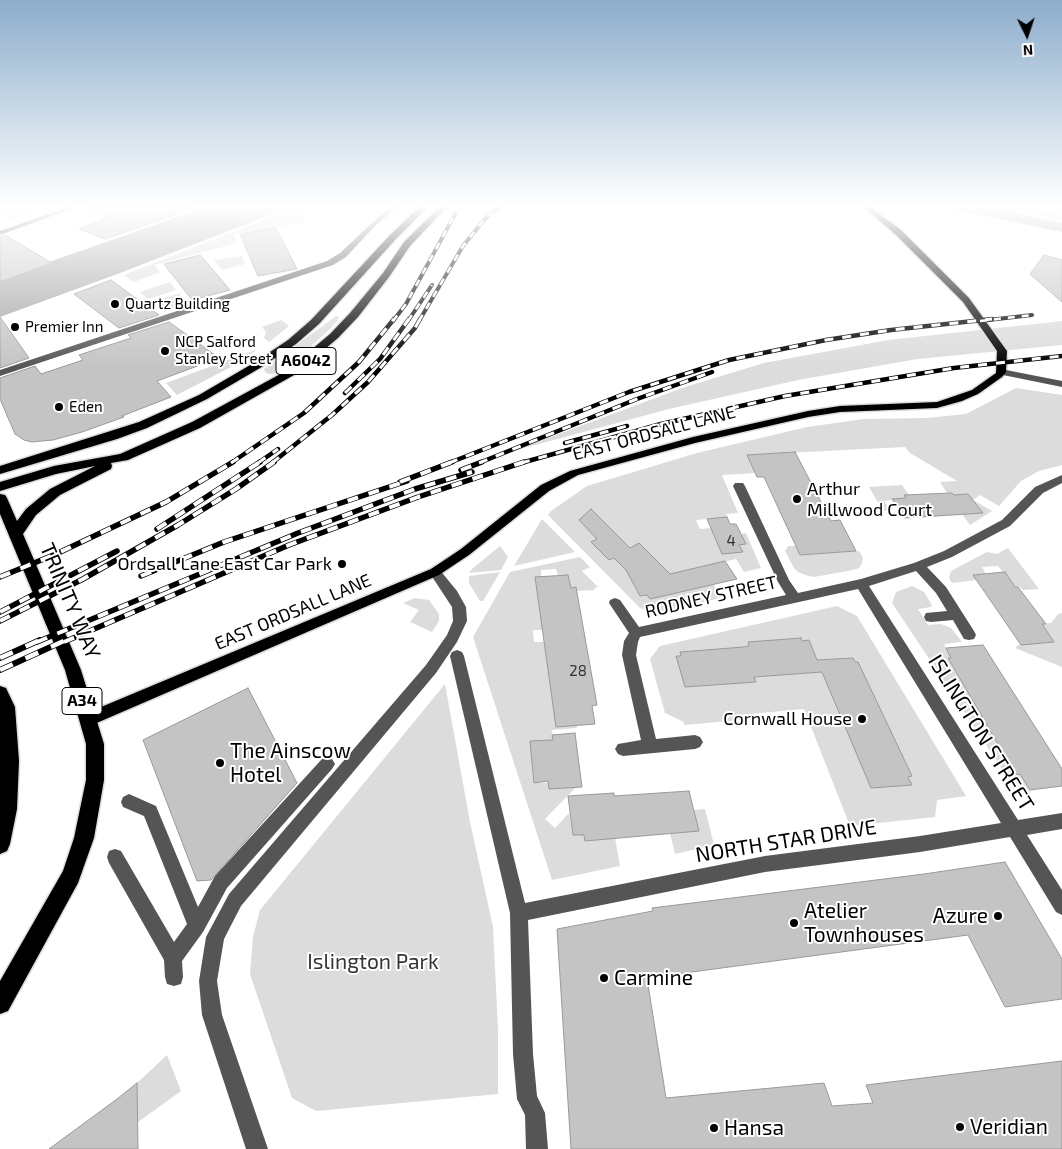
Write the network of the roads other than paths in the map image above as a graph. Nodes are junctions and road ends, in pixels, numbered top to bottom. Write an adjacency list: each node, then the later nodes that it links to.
1 (334, 261): 6 (street)
2 (372, 261): 9 (highway, A6042)
3 (396, 261): 8 (highway, A6042)
4 (927, 261): 5 (main road)
5 (1002, 372): 7 (street); 16 (main road, EAST ORDSALL LANE)
6 (0, 373)
7 (1062, 384)
8 (123, 457): 12 (highway, A6042); 14 (highway)
9 (0, 470)
10 (1062, 480): 15 (street, RODNEY STREET)
11 (739, 486): 18 (street, RODNEY STREET)
12 (0, 487)
13 (0, 498): 14 (highway, TRINITY WAY / A34)
14 (16, 533): 26 (highway, TRINITY WAY / A34)
15 (918, 566): 17 (street, RODNEY STREET); 20 (street)
16 (435, 572): 26 (main road, EAST ORDSALL LANE); 43 (street)
17 (861, 584): 18 (street, RODNEY STREET); 34 (street, ISLINGTON STREET)
18 (794, 597): 22 (street, RODNEY STREET)
19 (615, 603): 22 (street, RODNEY STREET)
20 (957, 615): 21 (street); 23 (street)
21 (931, 617)
22 (636, 633): 28 (street, RODNEY STREET)
23 (969, 635)
24 (457, 656): 38 (street)
25 (0, 693): 32 (highway)
26 (87, 720): 42 (highway, TRINITY WAY / A34)
27 (695, 742): 28 (street)
28 (650, 746): 29 (street)
29 (623, 749)
30 (327, 764): 39 (street)
31 (129, 802): 39 (street)
32 (3, 805): 35 (highway)
33 (1062, 821): 34 (street, NORTH STAR DRIVE)
34 (1013, 828): 37 (street, ISLINGTON STREET); 38 (street, NORTH STAR DRIVE)
35 (0, 844)
36 (115, 858): 40 (street)
37 (1062, 906)
38 (519, 913): 44 (street)
39 (197, 926): 40 (street)
40 (173, 958): 41 (street)
41 (174, 977)
42 (0, 1003)
43 (257, 1149)
44 (537, 1149)

